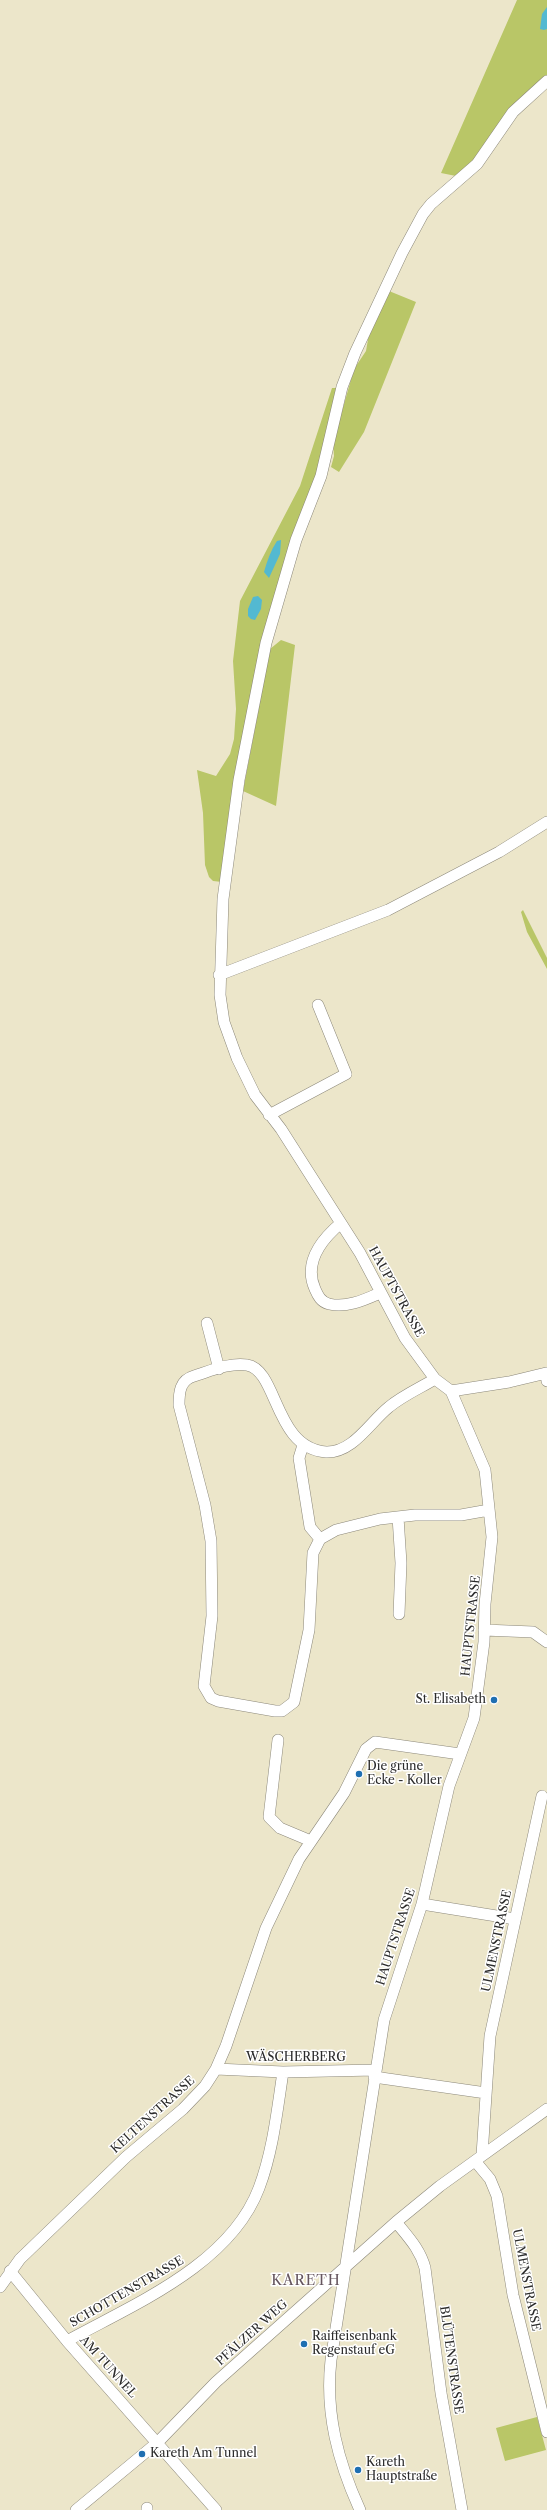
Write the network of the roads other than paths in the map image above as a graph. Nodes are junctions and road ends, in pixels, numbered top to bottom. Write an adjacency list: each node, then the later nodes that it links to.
1 (547, 81): 3 (street, HAUPTSTRASSE)
2 (547, 822): 3 (street)
3 (219, 975): 5 (street, HAUPTSTRASSE)
4 (318, 1005): 5 (street)
5 (269, 1114): 6 (street, HAUPTSTRASSE)
6 (341, 1223): 7 (street, HAUPTSTRASSE); 7 (street)
7 (380, 1293): 11 (street, HAUPTSTRASSE)
8 (207, 1323): 9 (street)
9 (219, 1369): 13 (street); 16 (street)
10 (546, 1375): 12 (street)
11 (435, 1379): 12 (street, HAUPTSTRASSE); 13 (street)
12 (451, 1391): 14 (street, HAUPTSTRASSE)
13 (303, 1445): 16 (street)
14 (489, 1510): 15 (street); 18 (street, HAUPTSTRASSE)
15 (398, 1517): 16 (street); 17 (street)
16 (320, 1539)
17 (399, 1614)
18 (484, 1630): 19 (street); 21 (street, HAUPTSTRASSE)
19 (547, 1642)
20 (278, 1740): 23 (street)
21 (460, 1754): 23 (street, KELTENSTRASSE); 24 (street, HAUPTSTRASSE)
22 (542, 1796): 25 (street, ULMENSTRASSE)
23 (311, 1841): 26 (street, KELTENSTRASSE)
24 (422, 1904): 25 (street); 28 (street, HAUPTSTRASSE)
25 (515, 1919): 29 (street, ULMENSTRASSE)
26 (216, 2069): 27 (street, WÄSCHERBERG); 34 (street, KELTENSTRASSE)
27 (283, 2072): 28 (street, WÄSCHERBERG); 36 (street, SCHOTTENSTRASSE)
28 (375, 2074): 29 (street); 33 (street, HAUPTSTRASSE)
29 (486, 2093): 31 (street, ULMENSTRASSE)
30 (547, 2109): 31 (street, PFÄLZER WEG)
31 (478, 2158): 32 (street, PFÄLZER WEG); 37 (street, ULMENSTRASSE)
32 (396, 2222): 33 (street, PFÄLZER WEG); 42 (street, BLÜTENSTRASSE)
33 (344, 2269): 38 (street, PFÄLZER WEG); 41 (street, HAUPTSTRASSE)
34 (10, 2271): 35 (street, KELTENSTRASSE); 36 (street, AM TUNNEL)
35 (0, 2287)
36 (67, 2341): 38 (street, AM TUNNEL)
37 (547, 2432)
38 (158, 2442): 39 (street, PFÄLZER WEG); 40 (street, AM TUNNEL)
39 (76, 2510)
40 (216, 2510)
41 (360, 2510)
42 (462, 2510)

